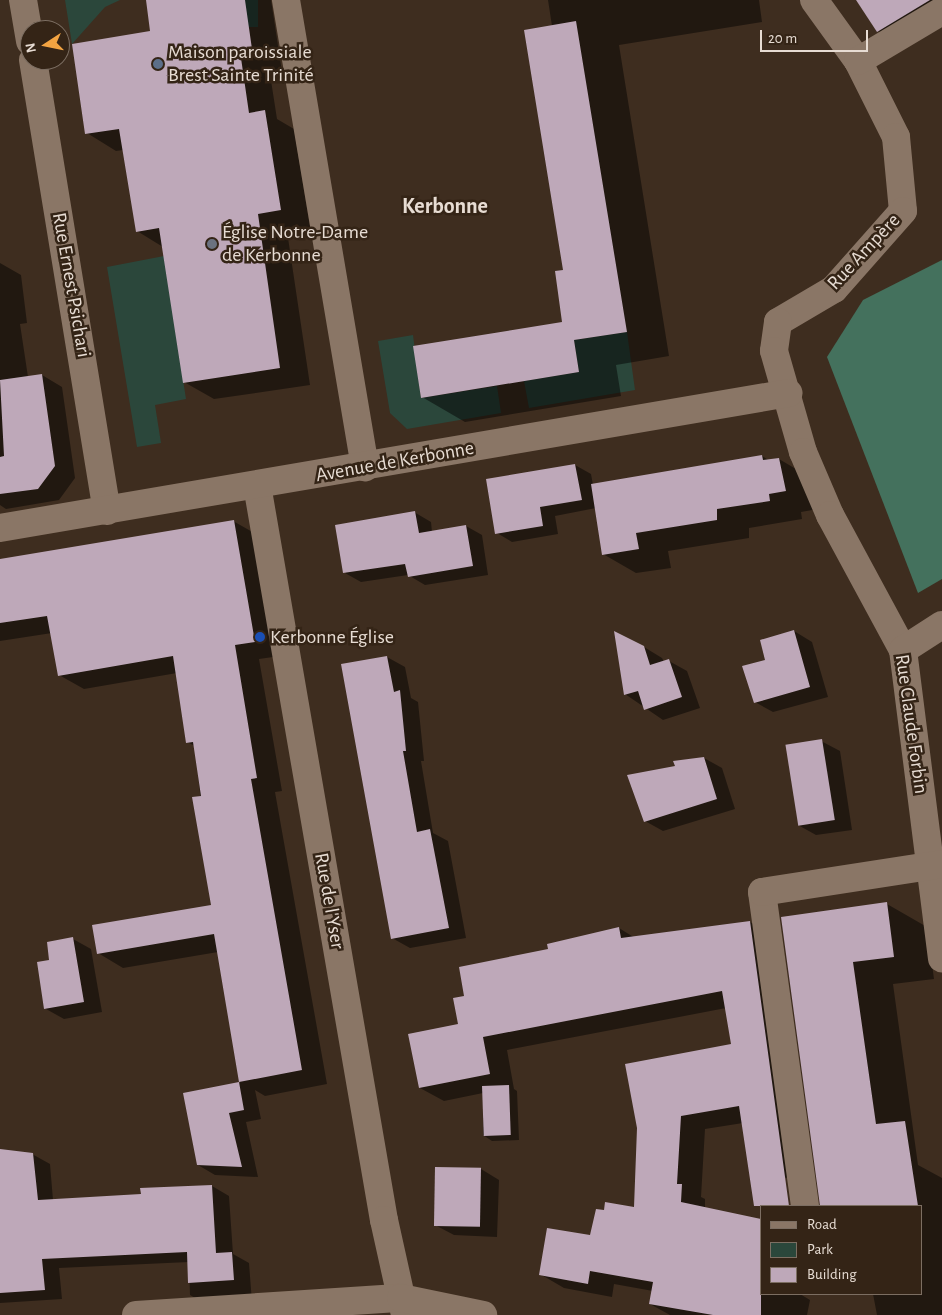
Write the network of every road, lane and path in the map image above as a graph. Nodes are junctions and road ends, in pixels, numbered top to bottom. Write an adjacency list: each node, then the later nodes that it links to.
1 (23, 0): 5 (street)
2 (286, 0): 9 (street)
3 (814, 0): 6 (street, Rue Ampère)
4 (942, 10): 6 (street)
5 (26, 20)
6 (858, 61): 8 (street, Rue Ampère)
7 (35, 70): 11 (street, Rue Ernest Psichari)
8 (789, 393): 9 (street, Avenue de Kerbonne); 14 (street, Rue Claude Forbin)
9 (365, 467): 10 (street, Avenue de Kerbonne)
10 (257, 485): 11 (street, Avenue de Kerbonne); 18 (street, Rue de l'Yser)
11 (108, 511): 12 (street, Avenue de Kerbonne)
12 (0, 528)
13 (942, 626): 14 (street)
14 (903, 650): 15 (street, Rue Claude Forbin)
15 (936, 866): 16 (street, Rue Claude Forbin); 17 (street)
16 (942, 959)
17 (805, 1205)
18 (403, 1307): 19 (street); 20 (street)
19 (136, 1315)
20 (483, 1315)

